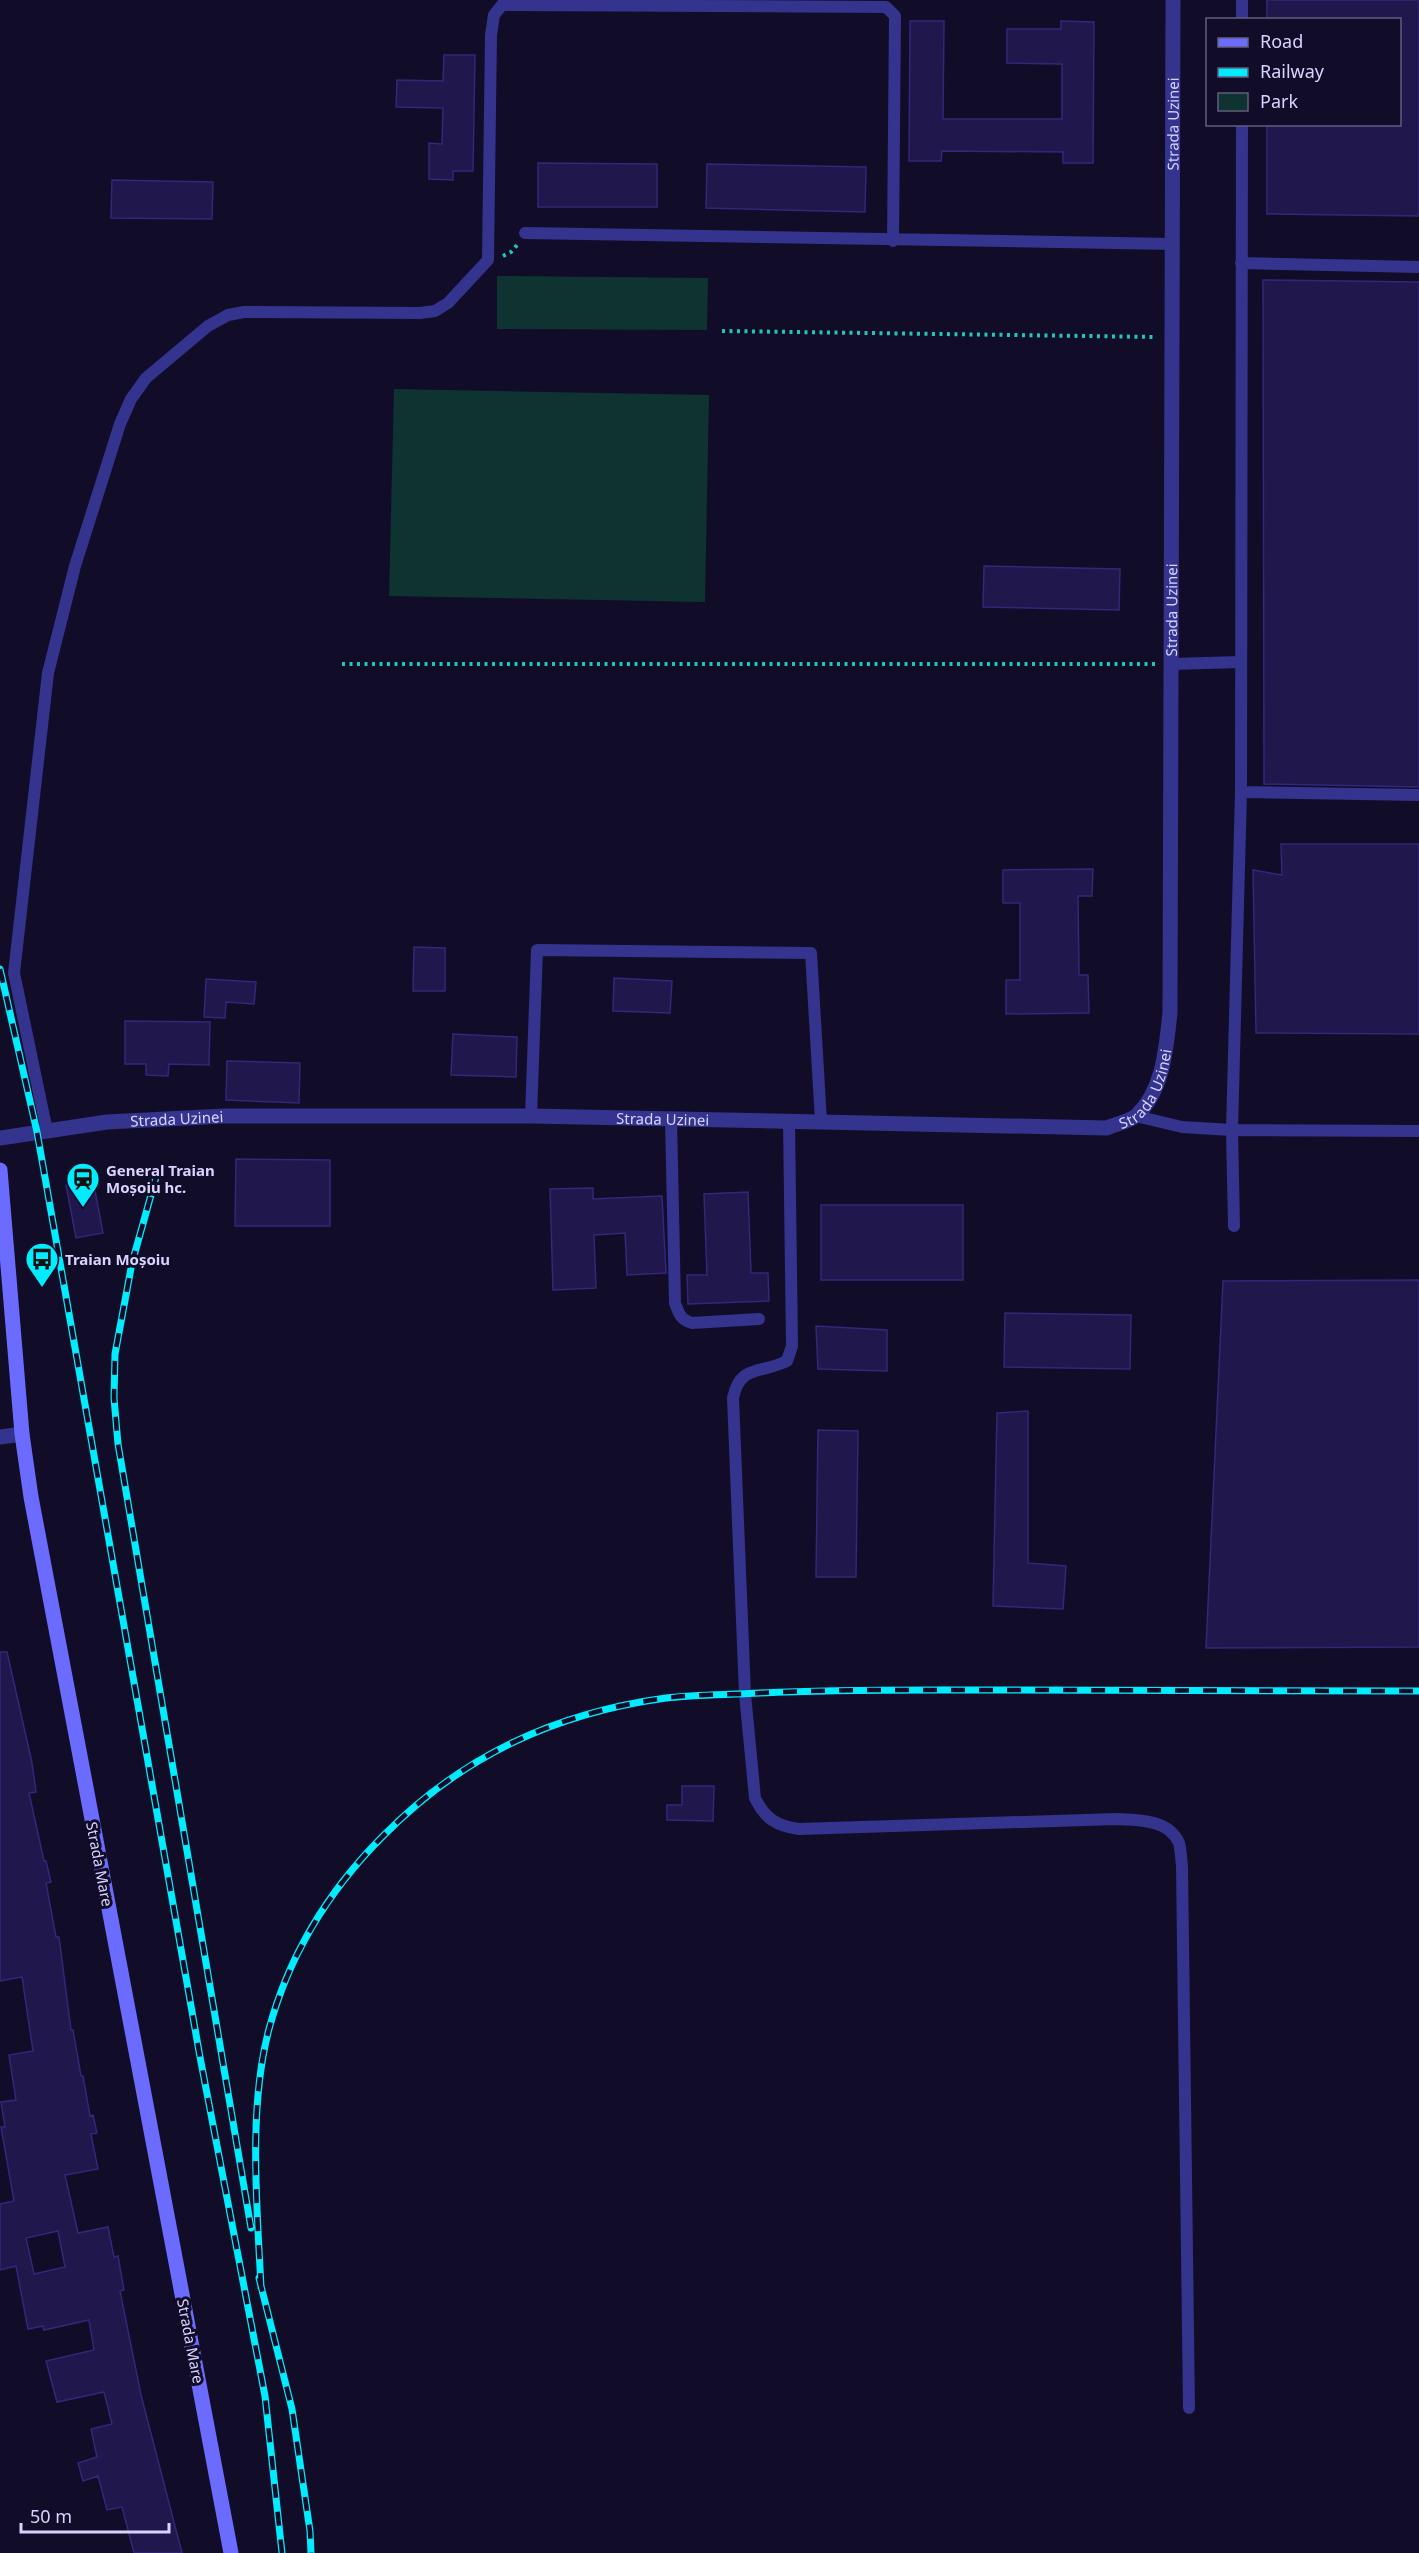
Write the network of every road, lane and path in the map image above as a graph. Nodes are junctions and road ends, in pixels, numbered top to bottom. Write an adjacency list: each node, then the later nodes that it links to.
1 (1173, 0): 7 (street, Strada Uzinei)
2 (1242, 0): 3 (lane)
3 (1242, 18)
4 (1242, 126): 9 (lane)
5 (525, 233): 6 (lane); 8 (path)
6 (893, 241): 7 (lane); 8 (lane)
7 (1173, 244): 12 (street, Strada Uzinei)
8 (488, 260): 24 (lane)
9 (1241, 263): 10 (lane); 13 (lane)
10 (1419, 267)
11 (722, 331): 12 (path)
12 (1172, 337): 15 (street, Strada Uzinei)
13 (1240, 662): 15 (lane); 16 (lane)
14 (342, 664): 15 (path)
15 (1172, 664): 19 (street, Strada Uzinei)
16 (1241, 792): 17 (lane); 23 (lane)
17 (1419, 795)
18 (531, 1116): 20 (street, Strada Uzinei); 22 (lane); 24 (street, Strada Uzinei)
19 (1136, 1116): 22 (street, Strada Uzinei); 23 (lane)
20 (671, 1119): 21 (street, Strada Uzinei); 29 (lane)
21 (789, 1121): 22 (street, Strada Uzinei); 32 (lane)
22 (821, 1121)
23 (1232, 1130): 25 (lane); 28 (lane)
24 (47, 1131): 26 (street, Strada Uzinei)
25 (1419, 1131)
26 (0, 1138)
27 (0, 1170): 30 (main road, Strada Mare)
28 (1234, 1226)
29 (759, 1319)
30 (22, 1434): 31 (street); 33 (main road, Strada Mare)
31 (0, 1437)
32 (1189, 2408)
33 (231, 2553)

